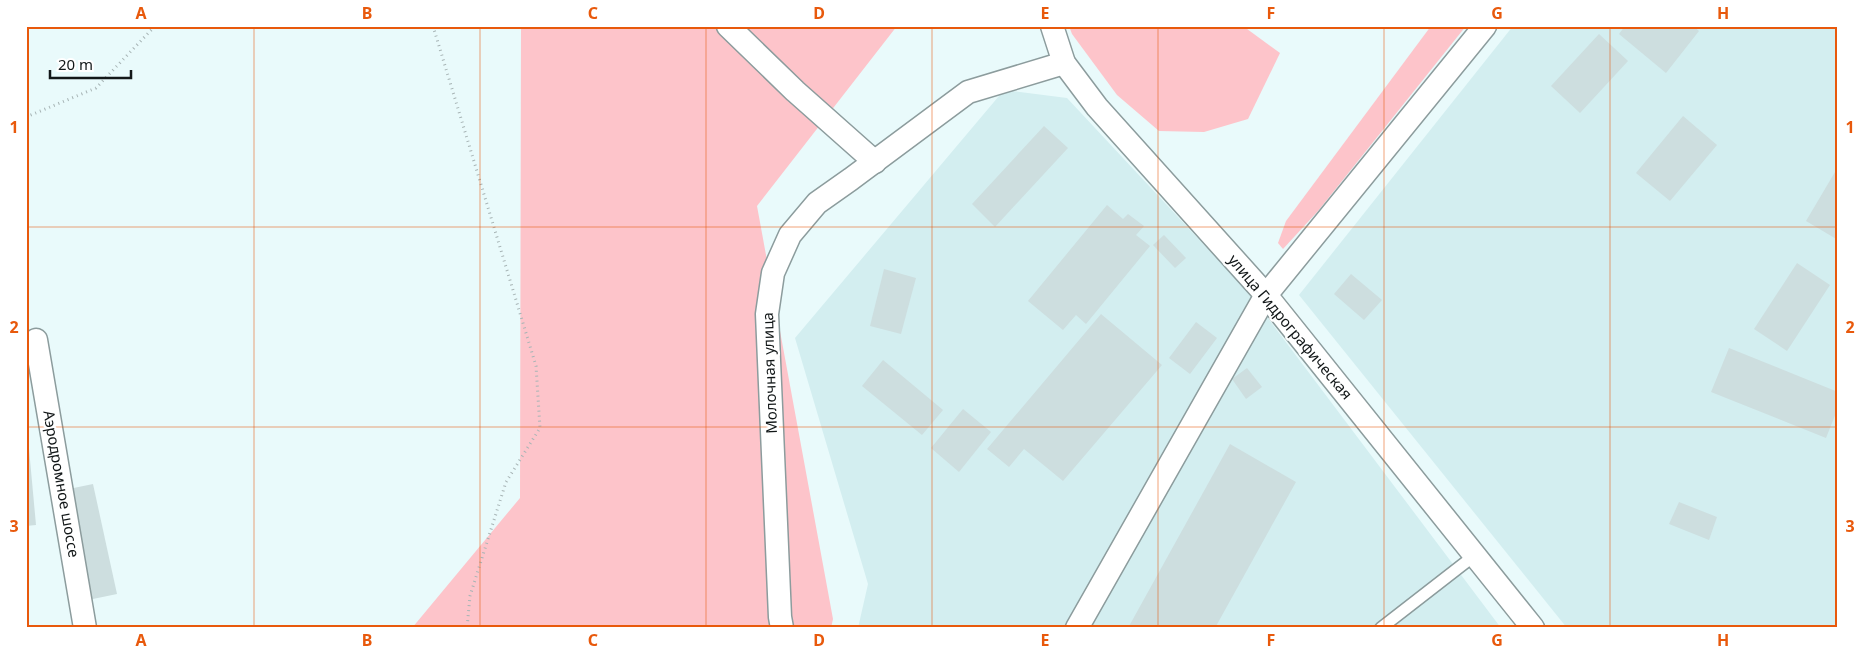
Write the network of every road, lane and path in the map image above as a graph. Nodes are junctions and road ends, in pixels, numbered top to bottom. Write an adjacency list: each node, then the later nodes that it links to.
1 (155, 26): 7 (path)
2 (433, 26): 13 (path)
3 (728, 26): 8 (street)
4 (1052, 26): 6 (street, улица Гидрографическая)
5 (1485, 26): 9 (street)
6 (1064, 63): 8 (street, Молочная улица); 9 (street, улица Гидрографическая)
7 (26, 117)
8 (875, 162): 14 (street, Молочная улица)
9 (1266, 295): 11 (street, улица Гидрографическая); 15 (street)
10 (36, 340): 12 (street, Аэродромное шоссе)
11 (1475, 555): 16 (lane); 17 (street, улица Гидрографическая)
12 (85, 628)
13 (467, 628)
14 (782, 628)
15 (1077, 628)
16 (1381, 628)
17 (1533, 628)

